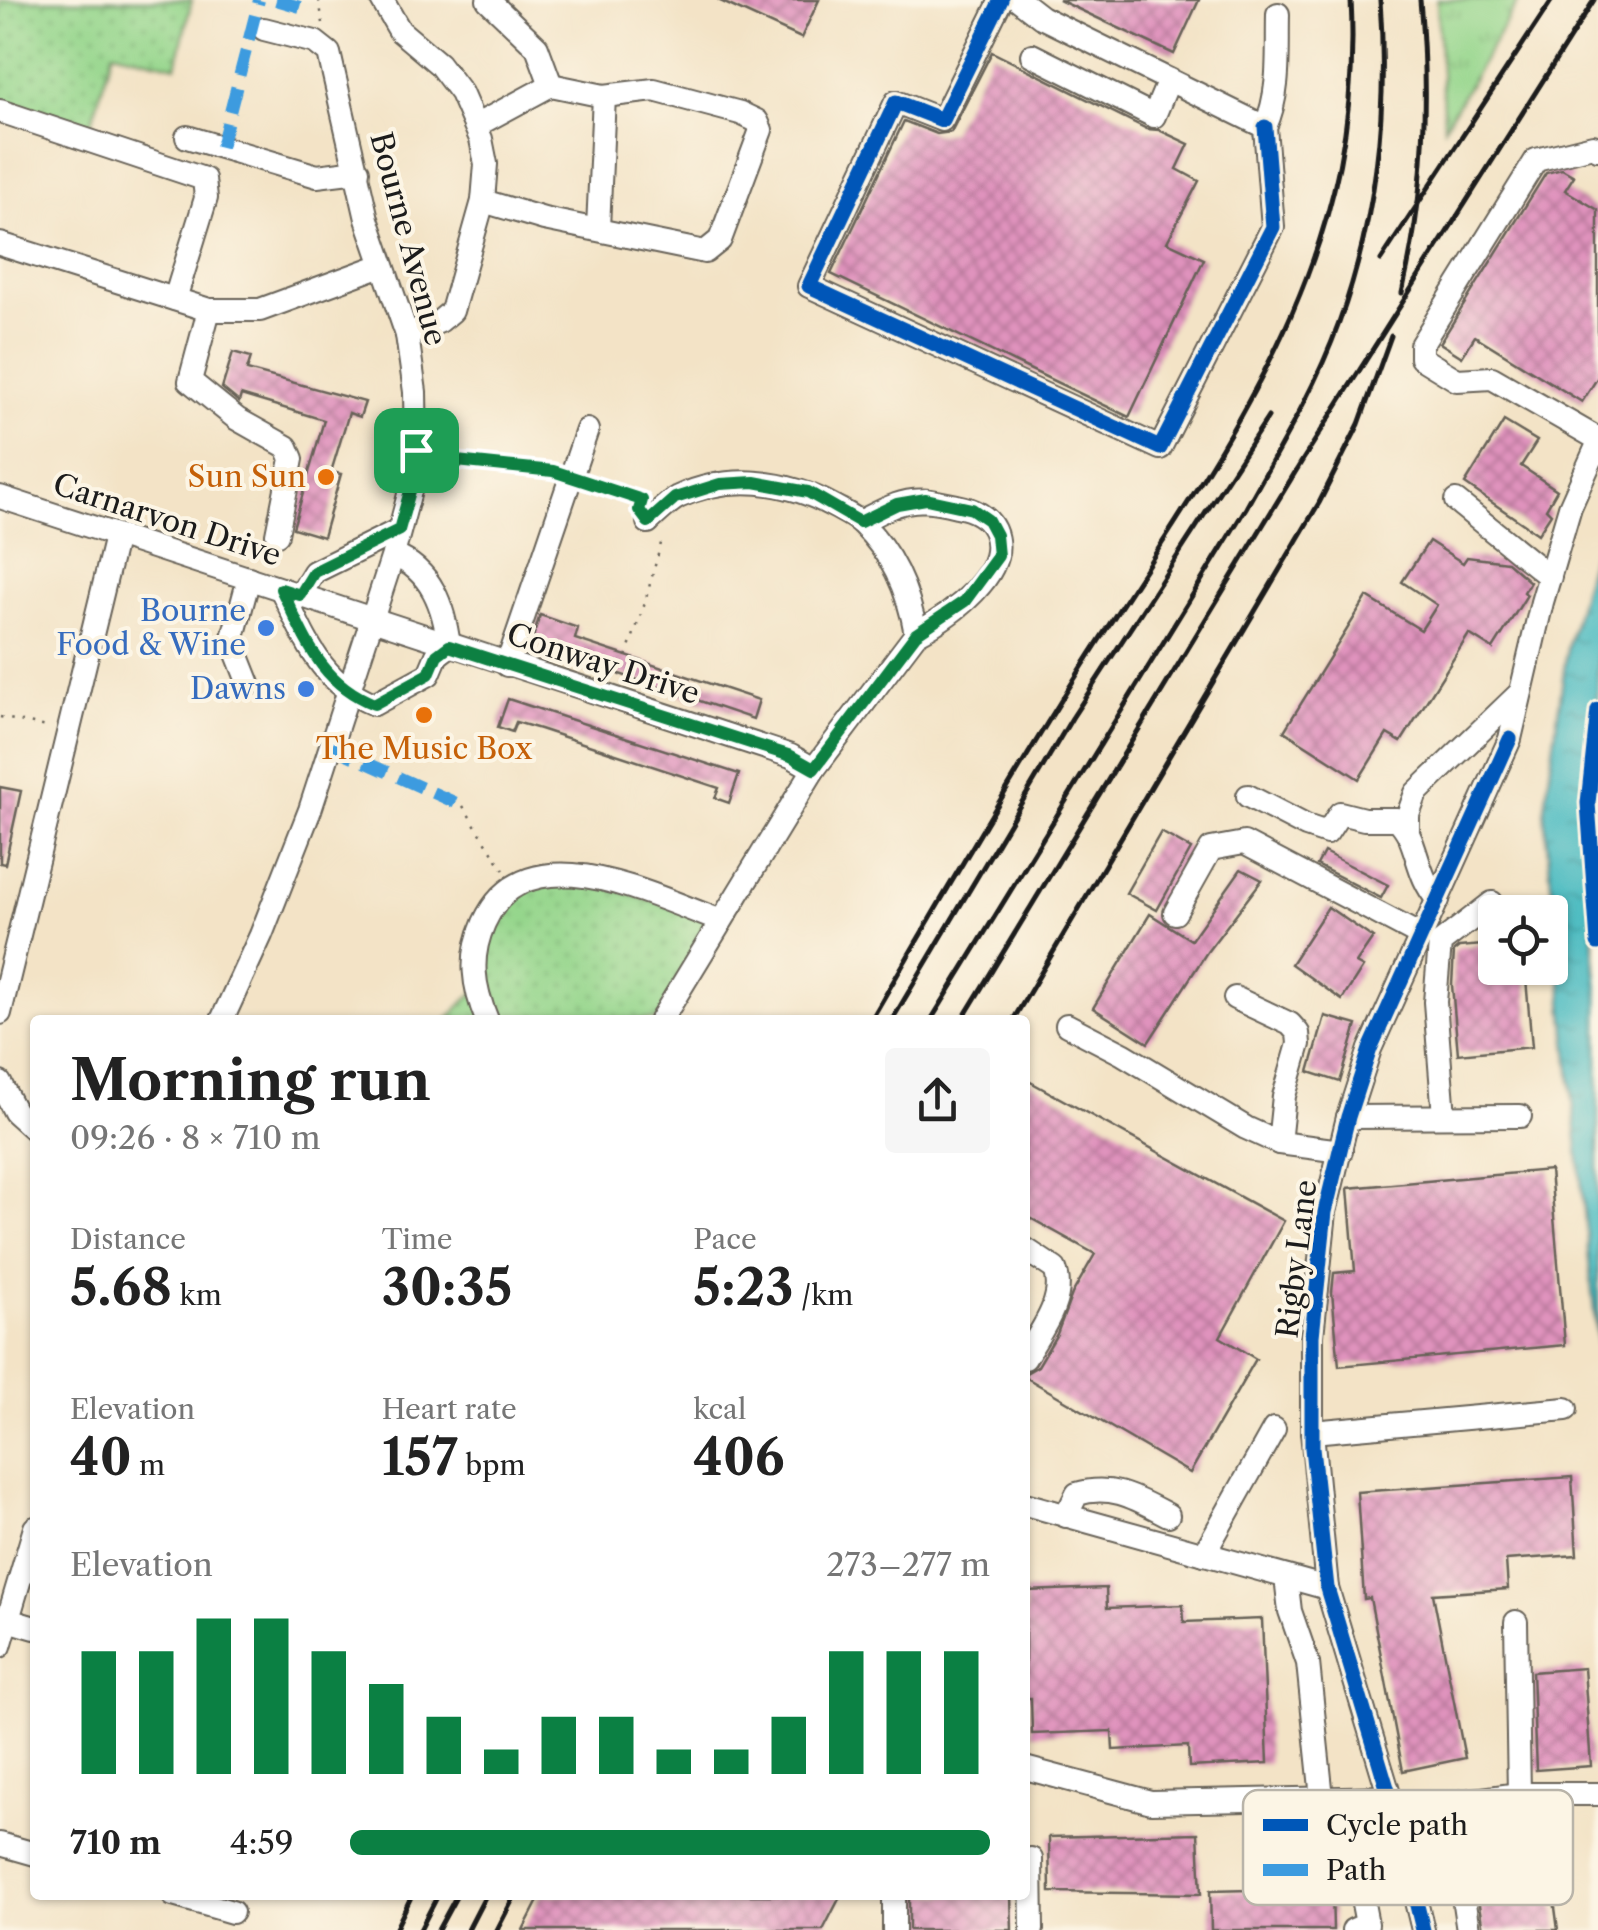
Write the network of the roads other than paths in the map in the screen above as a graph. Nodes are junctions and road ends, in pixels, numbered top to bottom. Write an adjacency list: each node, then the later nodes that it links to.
1 (382, 0): 13 (street)
2 (488, 0): 9 (street)
3 (1001, 0): 12 (street)
4 (1020, 0): 8 (street)
5 (1278, 14): 12 (street)
6 (264, 29): 16 (street, Bourne Avenue)
7 (1032, 55): 8 (street)
8 (1169, 80): 12 (street)
9 (551, 84): 10 (street); 13 (street)
10 (604, 96): 18 (street); 18 (street)
11 (0, 111): 21 (street)
12 (1265, 127)
13 (479, 132): 17 (street)
14 (187, 137): 16 (street)
15 (1598, 149): 25 (street)
16 (358, 171): 20 (street, Bourne Avenue)
17 (483, 201): 18 (street); 23 (street)
18 (598, 228)
19 (0, 244): 21 (street)
20 (382, 266): 22 (street); 23 (street, Bourne Avenue)
21 (175, 299): 22 (street)
22 (209, 310): 31 (street)
23 (407, 335): 30 (street, Bourne Avenue)
24 (587, 430): 40 (street)
25 (1598, 441): 34 (street, Rigby Lane)
26 (0, 497): 32 (street, Carnarvon Drive)
27 (1456, 501): 34 (street)
28 (648, 522): 29 (street)
29 (860, 522): 38 (street); 38 (street)
30 (399, 530): 33 (street, Bourne Avenue); 36 (street)
31 (277, 534)
32 (116, 536): 35 (street, Carnarvon Drive); 53 (street)
33 (392, 555): 37 (street, Bourne Avenue); 39 (street)
34 (1550, 577): 42 (street, Rigby Lane)
35 (248, 578): 36 (street, Carnarvon Drive); 41 (street)
36 (291, 592): 37 (street, Carnarvon Drive); 43 (street)
37 (373, 620): 39 (street, Conway Drive); 43 (street, Bourne Avenue)
38 (916, 634): 44 (street)
39 (449, 646): 40 (street, Conway Drive); 43 (street)
40 (507, 665): 44 (street, Conway Drive)
41 (249, 684)
42 (1521, 692): 46 (street); 47 (street, Rigby Lane)
43 (349, 694): 54 (street, Bourne Avenue)
44 (814, 769): 50 (street)
45 (1248, 796): 46 (street)
46 (1408, 829): 47 (street)
47 (1438, 900): 51 (street, Rigby Lane)
48 (1176, 913): 51 (street)
49 (1478, 914): 59 (street)
50 (720, 920): 55 (street); 56 (street)
51 (1421, 936): 61 (street, Rigby Lane)
52 (1235, 998): 63 (street)
53 (0, 1013)
54 (224, 1015)
55 (485, 1015)
56 (664, 1015)
57 (1067, 1026): 63 (street)
58 (0, 1084): 62 (street)
59 (1444, 1116): 60 (street); 61 (street)
60 (1520, 1116)
61 (1348, 1117): 64 (street, Rigby Lane)
62 (30, 1126)
63 (1280, 1143): 64 (street)
64 (1341, 1151): 69 (street, Rigby Lane)
65 (1030, 1252): 66 (street)
66 (1030, 1349)
67 (1566, 1409): 69 (street)
68 (1274, 1429): 74 (street)
69 (1312, 1432): 76 (street, Rigby Lane)
70 (1030, 1505): 72 (street)
71 (1168, 1515): 72 (street)
72 (1066, 1516): 74 (street)
73 (30, 1545): 77 (street)
74 (1204, 1554): 75 (street)
75 (1286, 1577): 76 (street); 82 (street)
76 (1327, 1588): 83 (street, Rigby Lane)
77 (8, 1620): 79 (street); 80 (street)
78 (1516, 1622): 84 (street)
79 (30, 1627)
80 (0, 1646)
81 (1030, 1769): 87 (street)
82 (1321, 1790)
83 (1388, 1790)
84 (1519, 1790)
85 (1573, 1796): 86 (street)
86 (1598, 1797)
87 (1243, 1800)
88 (0, 1844): 89 (street)
89 (30, 1853)
90 (1030, 1859): 97 (street)
91 (190, 1900): 96 (street)
92 (894, 1900): 98 (street)
93 (1363, 1905): 99 (street)
94 (1419, 1905): 100 (street, Rigby Lane)
95 (1464, 1905): 101 (street)
96 (232, 1912)
97 (1039, 1925)
98 (894, 1930)
99 (1352, 1930)
100 (1423, 1930)
101 (1468, 1930)

